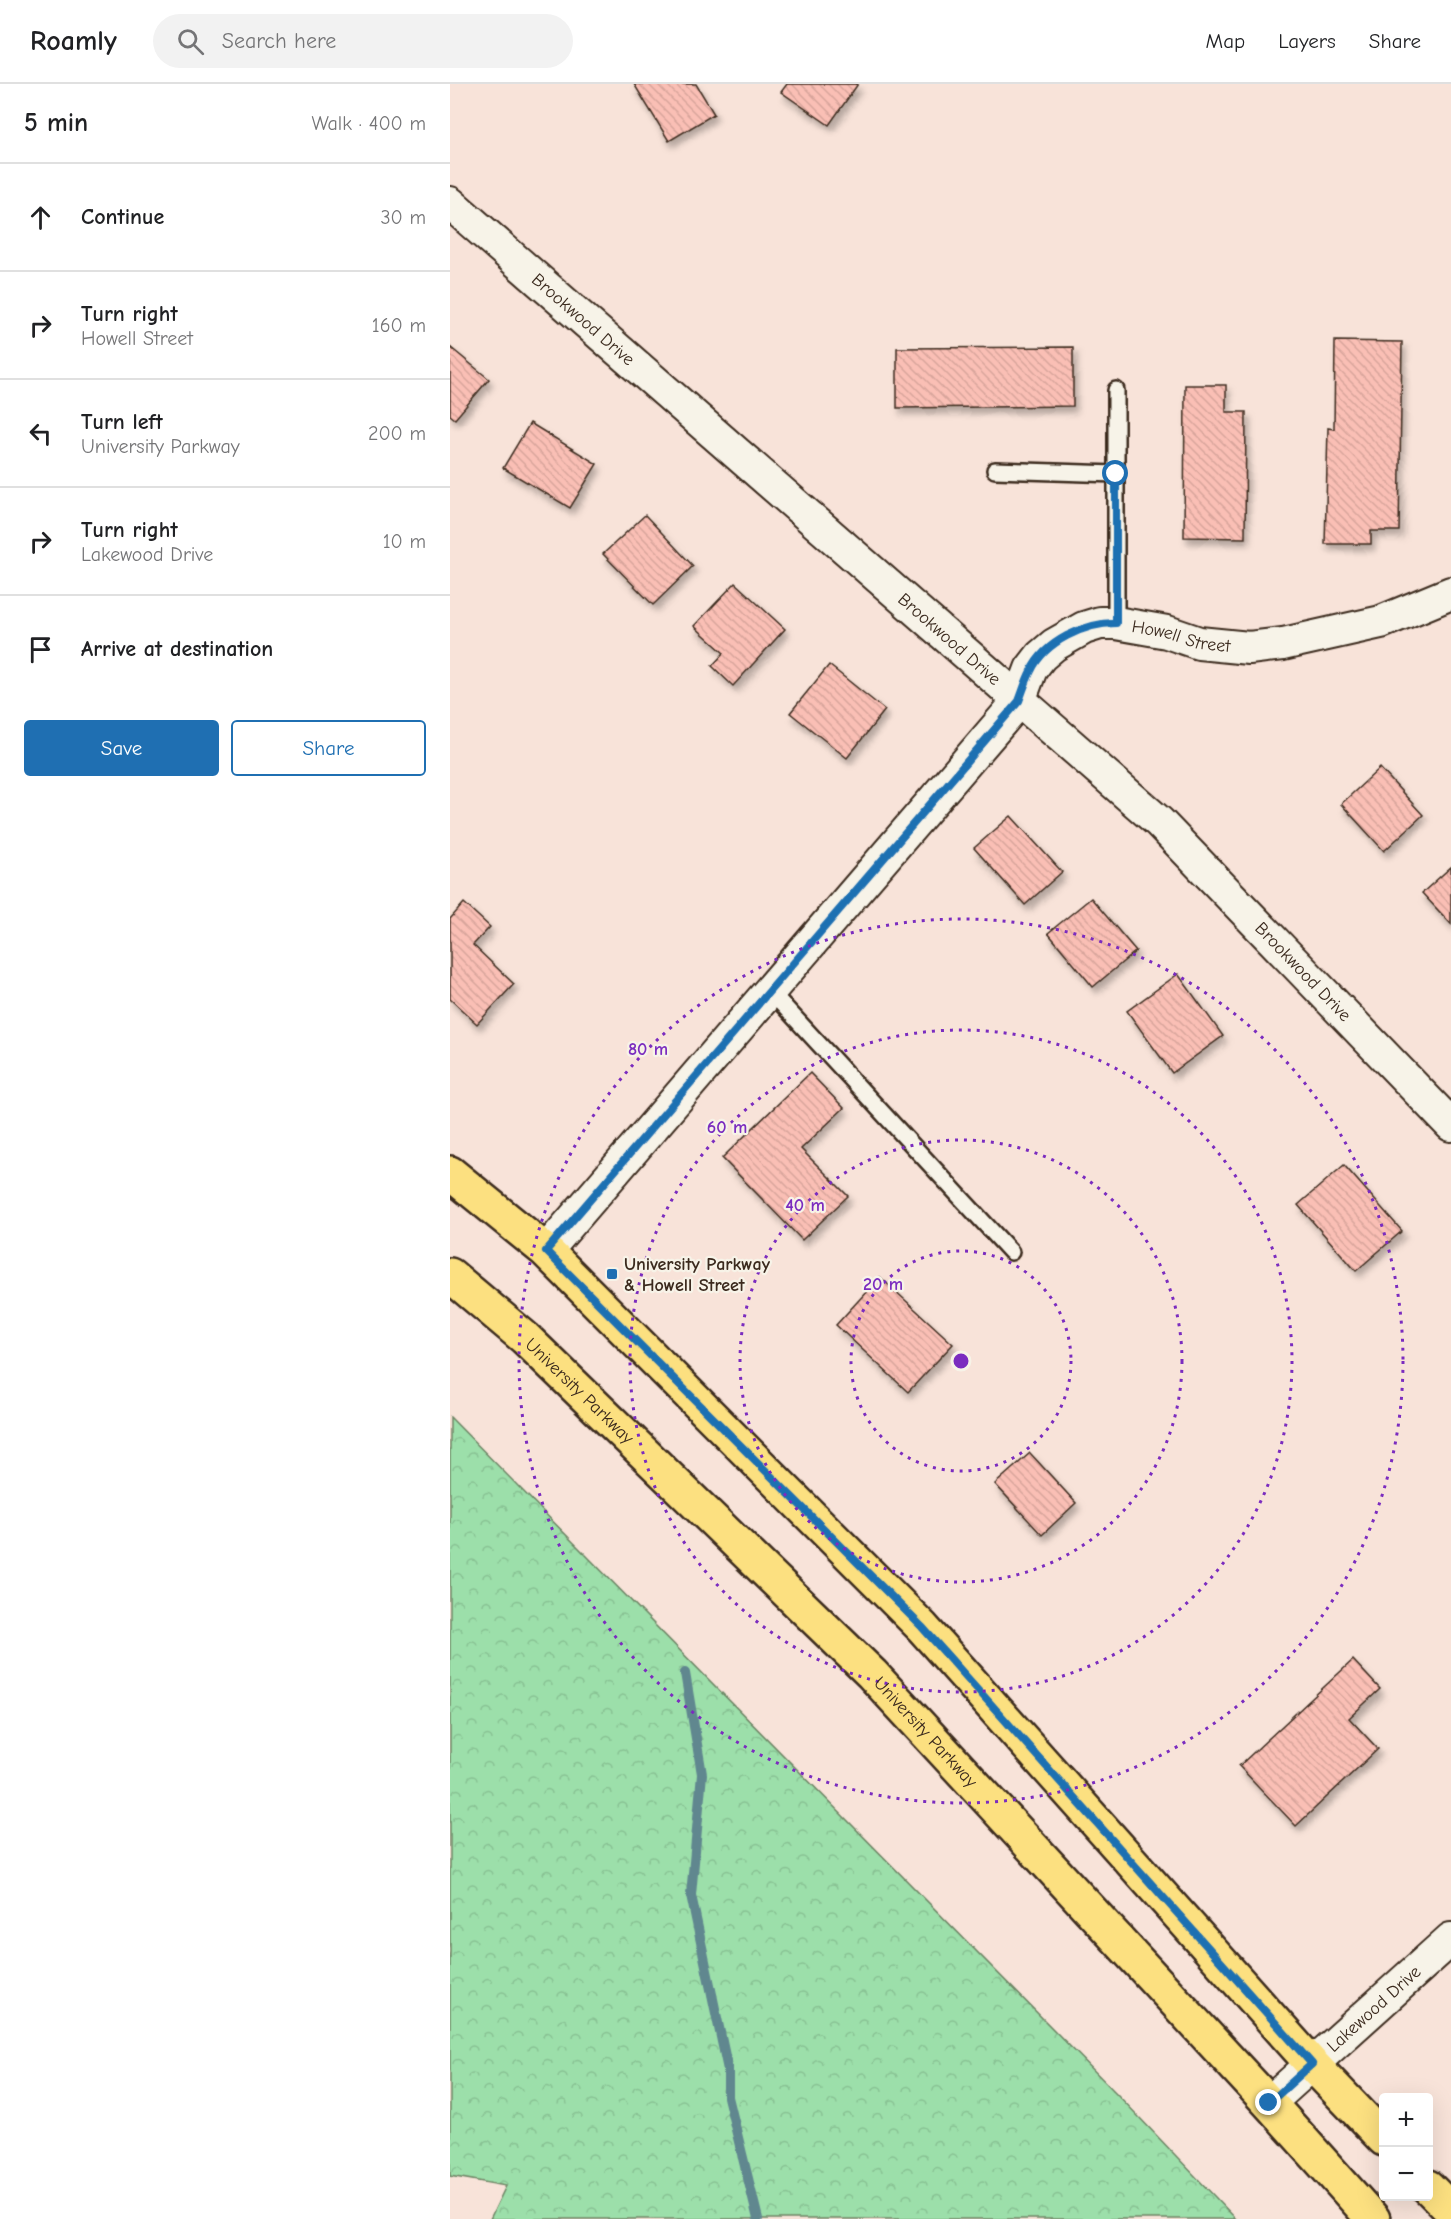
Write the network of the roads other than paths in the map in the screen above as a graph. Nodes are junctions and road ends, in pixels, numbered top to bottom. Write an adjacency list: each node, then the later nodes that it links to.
1 (450, 203): 7 (street, Brookwood Drive)
2 (1116, 390): 4 (lane)
3 (995, 470): 4 (lane)
4 (1116, 474): 6 (lane)
5 (1451, 593): 6 (street, Howell Street)
6 (1116, 623): 7 (street, Howell Street)
7 (1019, 701): 8 (street, Howell Street); 9 (street, Brookwood Drive)
8 (770, 991): 11 (street, Howell Street); 12 (lane)
9 (1451, 1125)
10 (450, 1173): 11 (main road)
11 (546, 1251): 15 (main road)
12 (1011, 1252)
13 (450, 1275): 16 (main road, University Parkway)
14 (1451, 1939): 15 (street, Lakewood Drive)
15 (1312, 2064): 16 (street, Lakewood Drive); 17 (main road)
16 (1269, 2103): 20 (main road, University Parkway)
17 (1379, 2135)
18 (1433, 2192): 19 (main road)
19 (1451, 2210)
20 (1373, 2219)

